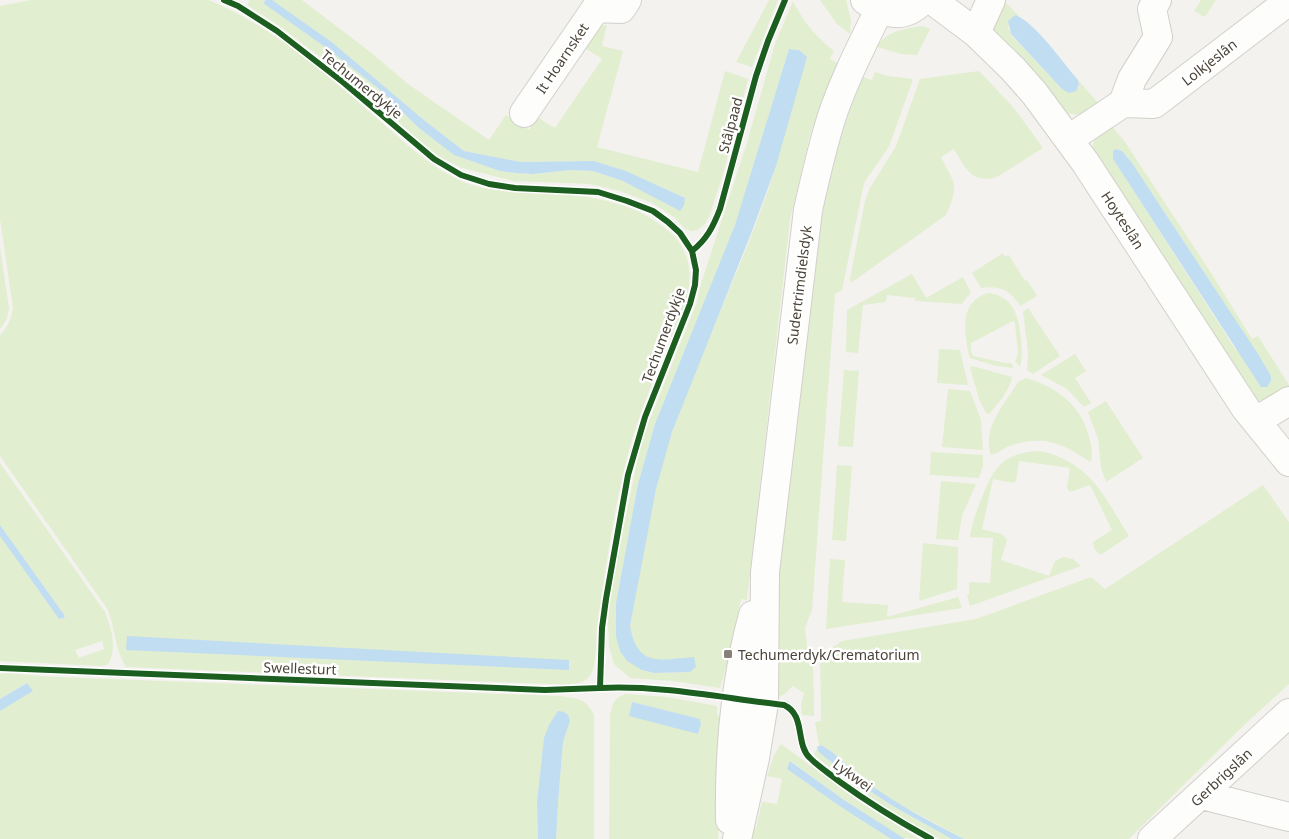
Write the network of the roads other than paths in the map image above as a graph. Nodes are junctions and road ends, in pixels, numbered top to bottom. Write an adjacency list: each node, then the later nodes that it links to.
1 (627, 0): 10 (street, It Hoarnsket)
2 (924, 0): 7 (street)
3 (932, 0): 8 (street, Hoyteslân)
4 (991, 0): 8 (street)
5 (1157, 0): 9 (street)
6 (1289, 1): 9 (street, Lolkjeslân)
7 (872, 5): 15 (street, Sudertrimdielsdyk)
8 (976, 33): 11 (street, Hoyteslân)
9 (1123, 103): 11 (street)
10 (524, 113)
11 (1069, 139): 13 (street, Hoyteslân)
12 (1289, 401): 13 (street)
13 (1256, 421): 14 (street, Hoyteslân)
14 (1285, 450)
15 (765, 572): 19 (street, Sudertrimdielsdyk); 20 (street, Sudertrimdielsdyk)
16 (1289, 713): 17 (street, Gerbrigslân)
17 (1202, 795): 18 (street); 21 (street, Gerbrigslân)
18 (1289, 817)
19 (730, 839)
20 (737, 839)
21 (1152, 839)

